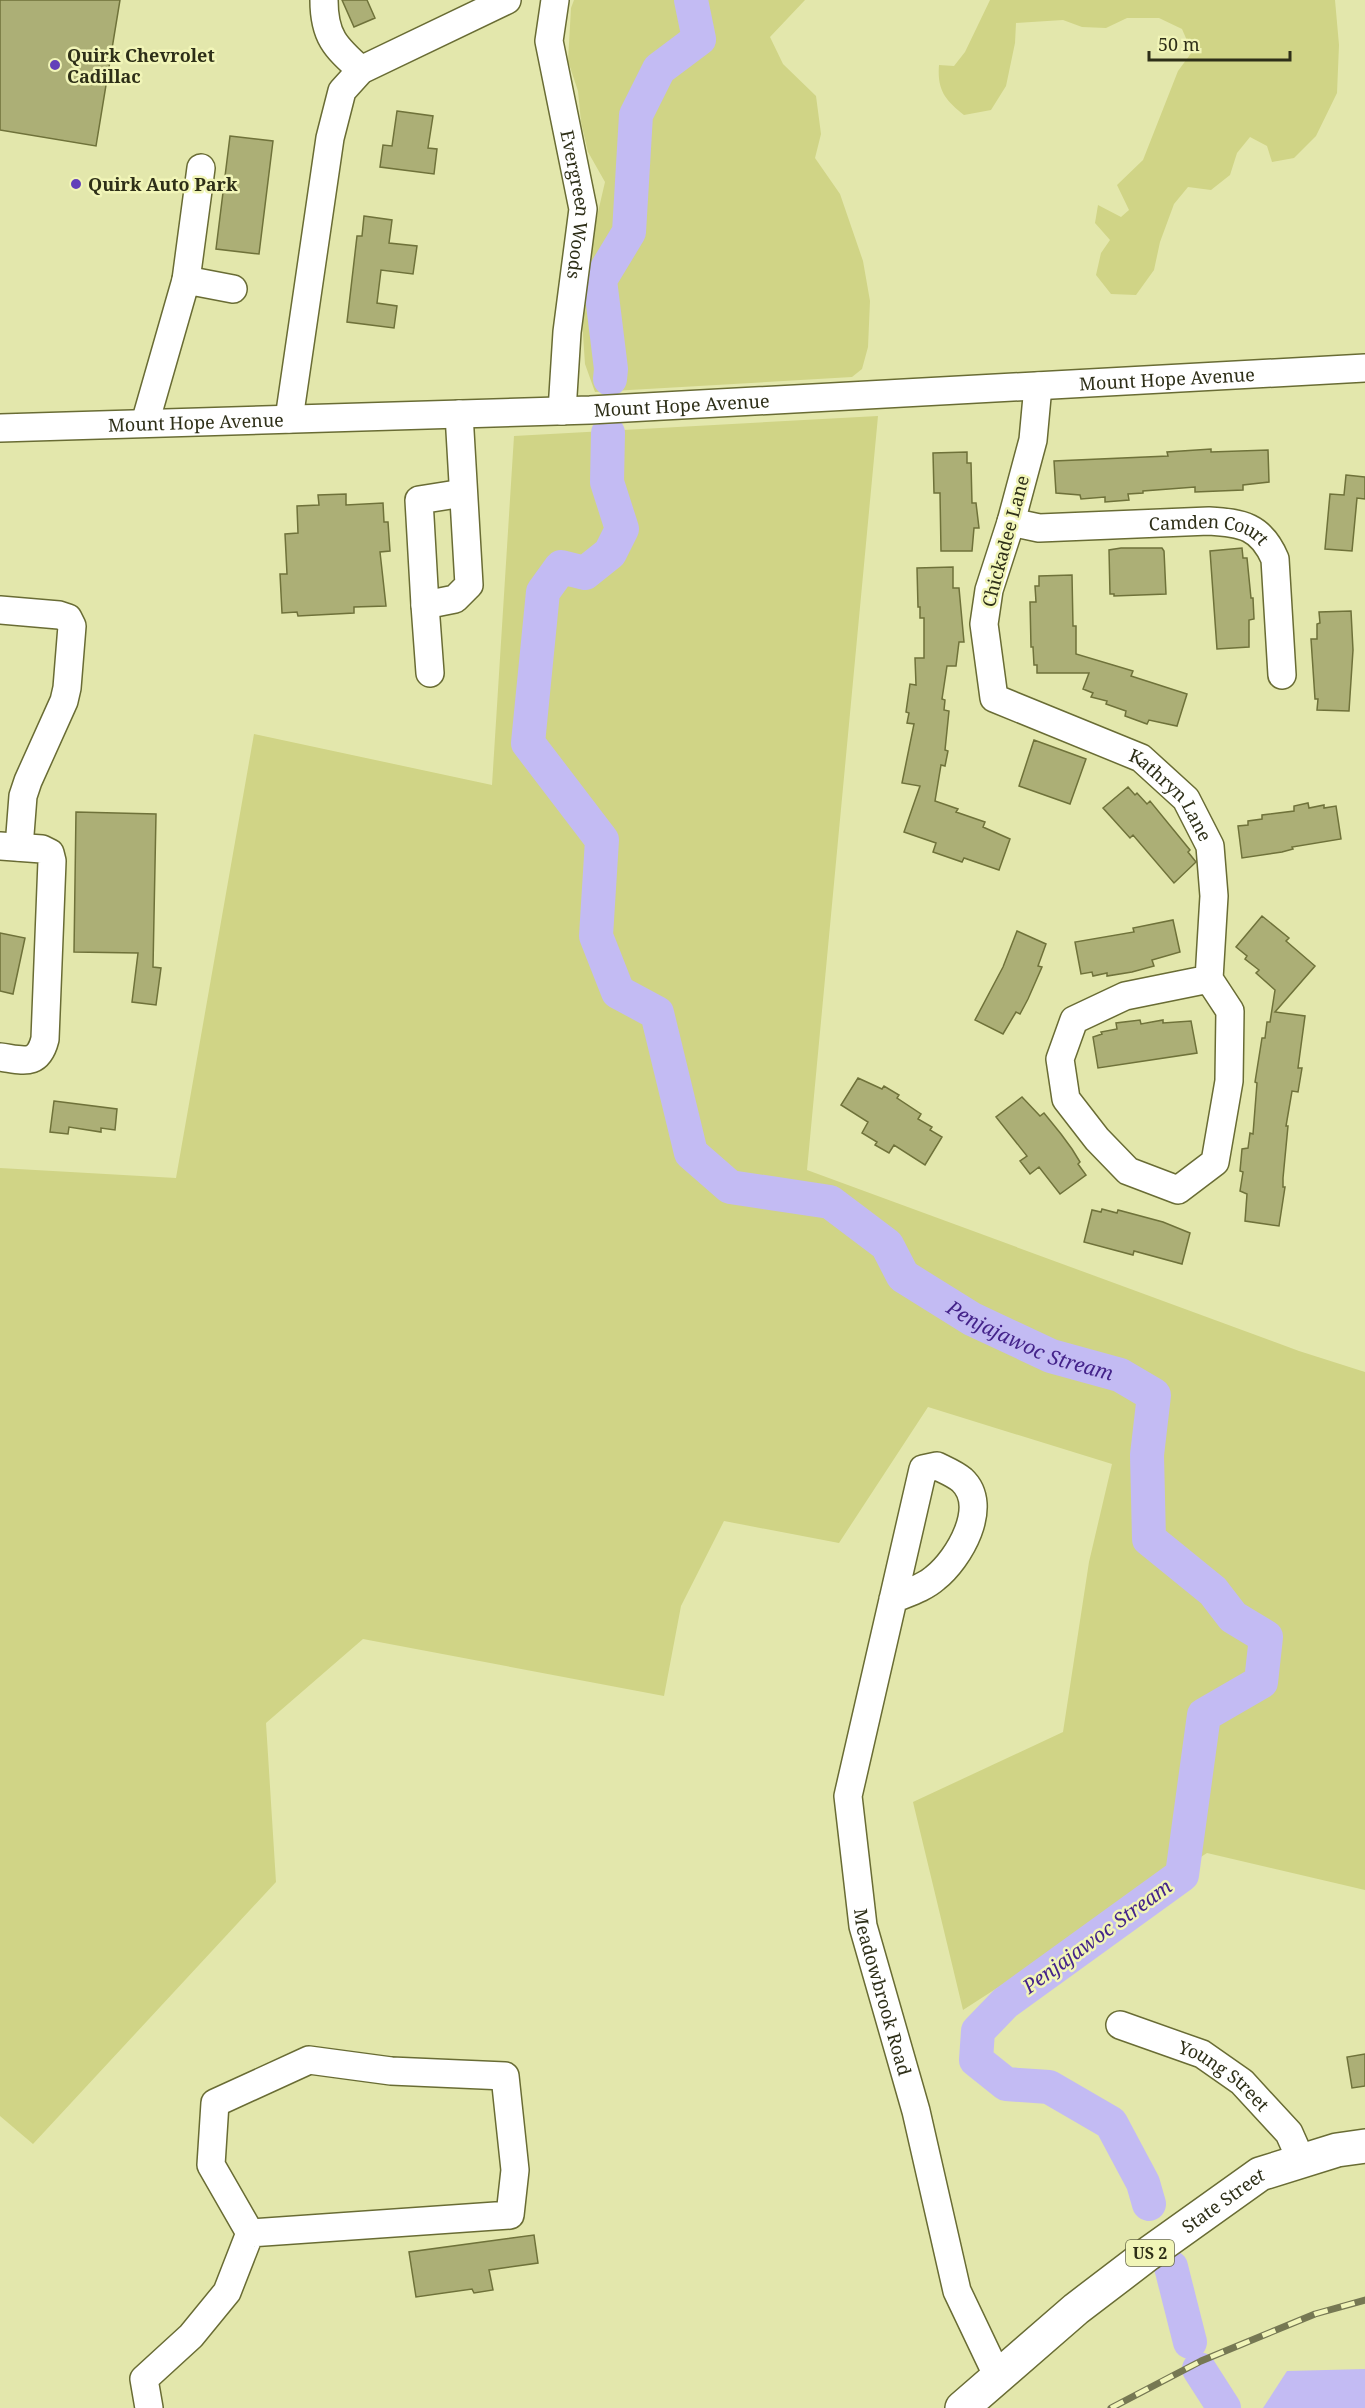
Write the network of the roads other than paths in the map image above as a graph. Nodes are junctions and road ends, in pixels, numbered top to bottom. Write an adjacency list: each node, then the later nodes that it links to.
1 (324, 0): 4 (street)
2 (507, 0): 4 (street)
3 (553, 1): 10 (street, Evergreen Woods)
4 (361, 70): 12 (street)
5 (201, 168): 6 (street)
6 (186, 280): 7 (street); 13 (street)
7 (233, 289)
8 (1365, 368): 9 (street, Mount Hope Avenue)
9 (1038, 386): 10 (street, Mount Hope Avenue); 16 (street, Chickadee Lane)
10 (562, 411): 11 (street, Mount Hope Avenue)
11 (459, 414): 12 (street, Mount Hope Avenue); 15 (street)
12 (289, 419): 13 (street, Mount Hope Avenue)
13 (146, 423): 14 (street, Mount Hope Avenue)
14 (0, 428)
15 (463, 493): 17 (street); 17 (street)
16 (1011, 522): 20 (street, Camden Court); 21 (street, Chickadee Lane)
17 (425, 604): 19 (street)
18 (0, 610): 22 (street)
19 (430, 673)
20 (1282, 675)
21 (994, 698): 23 (street, Kathryn Lane)
22 (9, 846): 24 (street)
23 (1209, 979): 23 (street)
24 (0, 1057)
25 (893, 1599): 30 (street, Meadowbrook Road)
26 (1120, 2025): 28 (street, Young Street)
27 (1365, 2146): 28 (main road, State Street / US 2)
28 (1301, 2160): 30 (main road, State Street / US 2)
29 (250, 2233): 29 (street); 31 (street)
30 (997, 2376): 32 (main road, State Street / US 2)
31 (149, 2408)
32 (962, 2408)

